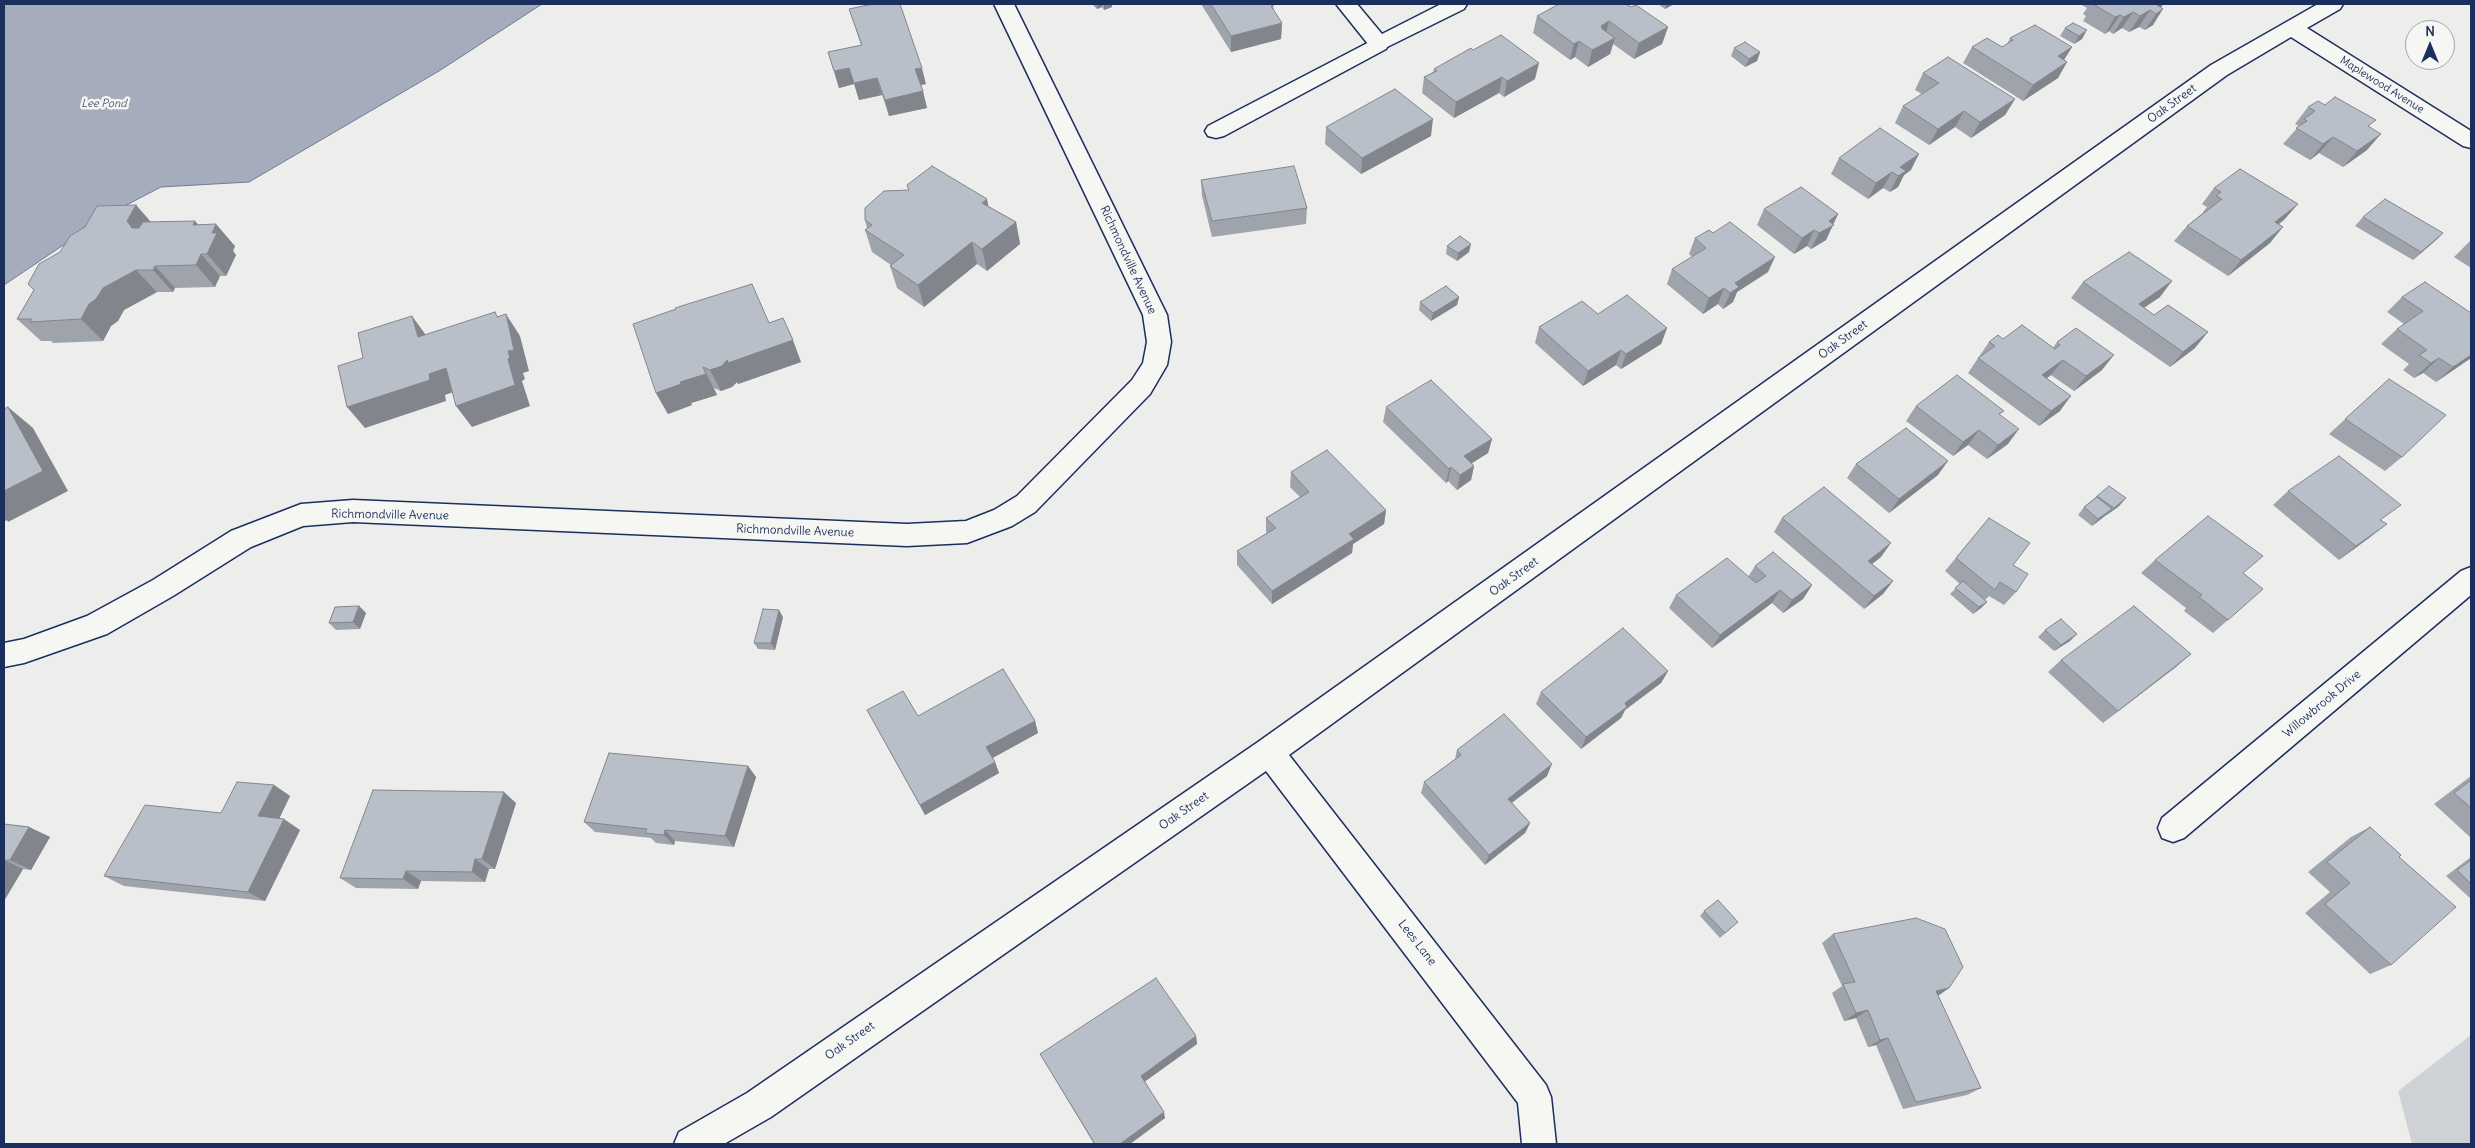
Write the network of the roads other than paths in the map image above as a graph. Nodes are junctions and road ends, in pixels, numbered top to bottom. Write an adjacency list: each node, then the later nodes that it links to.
1 (1004, 4): 10 (street, Richmondville Avenue)
2 (1346, 4): 6 (street)
3 (1457, 4): 6 (street)
4 (2333, 4): 5 (street, Oak Street)
5 (2292, 28): 8 (street, Maplewood Avenue); 11 (street, Oak Street)
6 (1379, 44): 7 (street)
7 (1216, 131)
8 (2471, 141)
9 (2471, 579): 12 (street, Willowbrook Drive)
10 (4, 655)
11 (1269, 752): 13 (street, Oak Street); 14 (street, Lees Lane)
12 (2173, 828)
13 (691, 1144)
14 (1540, 1144)

